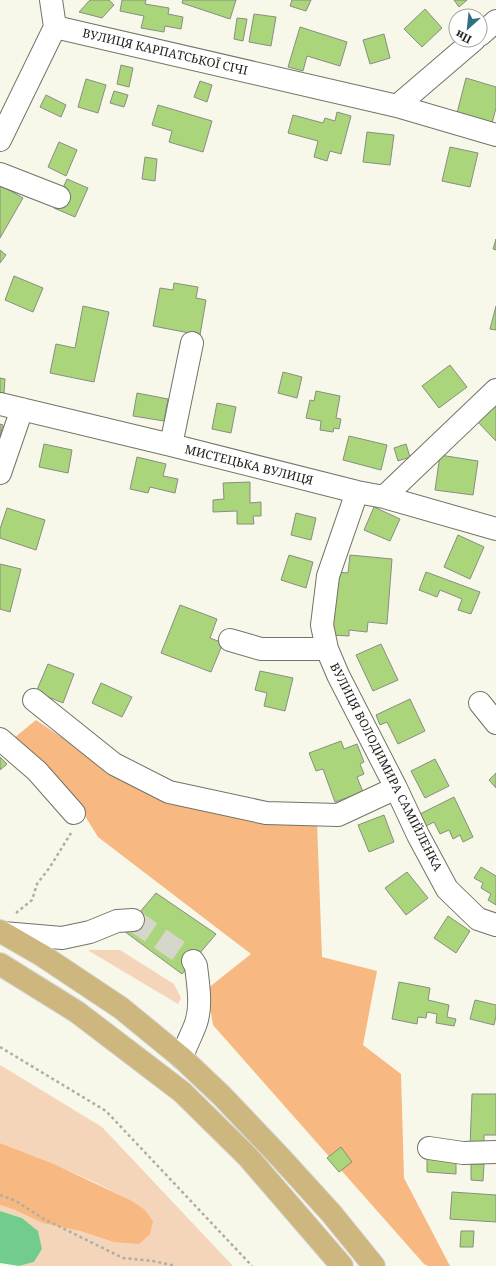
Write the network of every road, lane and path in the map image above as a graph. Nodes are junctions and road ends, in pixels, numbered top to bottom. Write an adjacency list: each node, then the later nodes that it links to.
1 (51, 0): 3 (street)
2 (496, 22): 4 (street)
3 (55, 27): 6 (street, ВУЛИЦЯ КАРПАТСЬКОЇ СІЧІ); 8 (street)
4 (488, 28)
5 (465, 48): 6 (street)
6 (397, 106): 7 (street, ВУЛИЦЯ КАРПАТСЬКОЇ СІЧІ)
7 (496, 136)
8 (0, 140)
9 (0, 174): 10 (street)
10 (59, 197)
11 (192, 343): 15 (street)
12 (496, 390): 18 (street)
13 (0, 404): 14 (street, МИСТЕЦЬКА ВУЛИЦЯ)
14 (22, 409): 15 (street, МИСТЕЦЬКА ВУЛИЦЯ); 16 (street)
15 (171, 445): 17 (street, МИСТЕЦЬКА ВУЛИЦЯ)
16 (0, 473)
17 (357, 492): 18 (street, МИСТЕЦЬКА ВУЛИЦЯ); 21 (street, ВУЛИЦЯ ВОЛОДИМИРА САМІЙЛЕНКА)
18 (384, 497): 19 (street, МИСТЕЦЬКА ВУЛИЦЯ)
19 (496, 529)
20 (230, 640): 21 (street)
21 (327, 649): 26 (street, ВУЛИЦЯ ВОЛОДИМИРА САМІЙЛЕНКА)
22 (34, 700): 26 (street)
23 (480, 703): 24 (street)
24 (496, 723)
25 (0, 739): 27 (street)
26 (396, 788): 30 (street, ВУЛИЦЯ ВОЛОДИМИРА САМІЙЛЕНКА)
27 (74, 813): 28 (path)
28 (16, 913)
29 (133, 920): 31 (street)
30 (496, 925)
31 (2, 932): 35 (main road)
32 (193, 961): 35 (street)
33 (0, 964): 41 (main road)
34 (0, 1047): 40 (path)
35 (182, 1058): 42 (main road)
36 (429, 1148): 37 (street)
37 (496, 1152)
38 (0, 1195): 39 (path)
39 (176, 1266)
40 (252, 1266)
41 (342, 1266)
42 (374, 1266)

